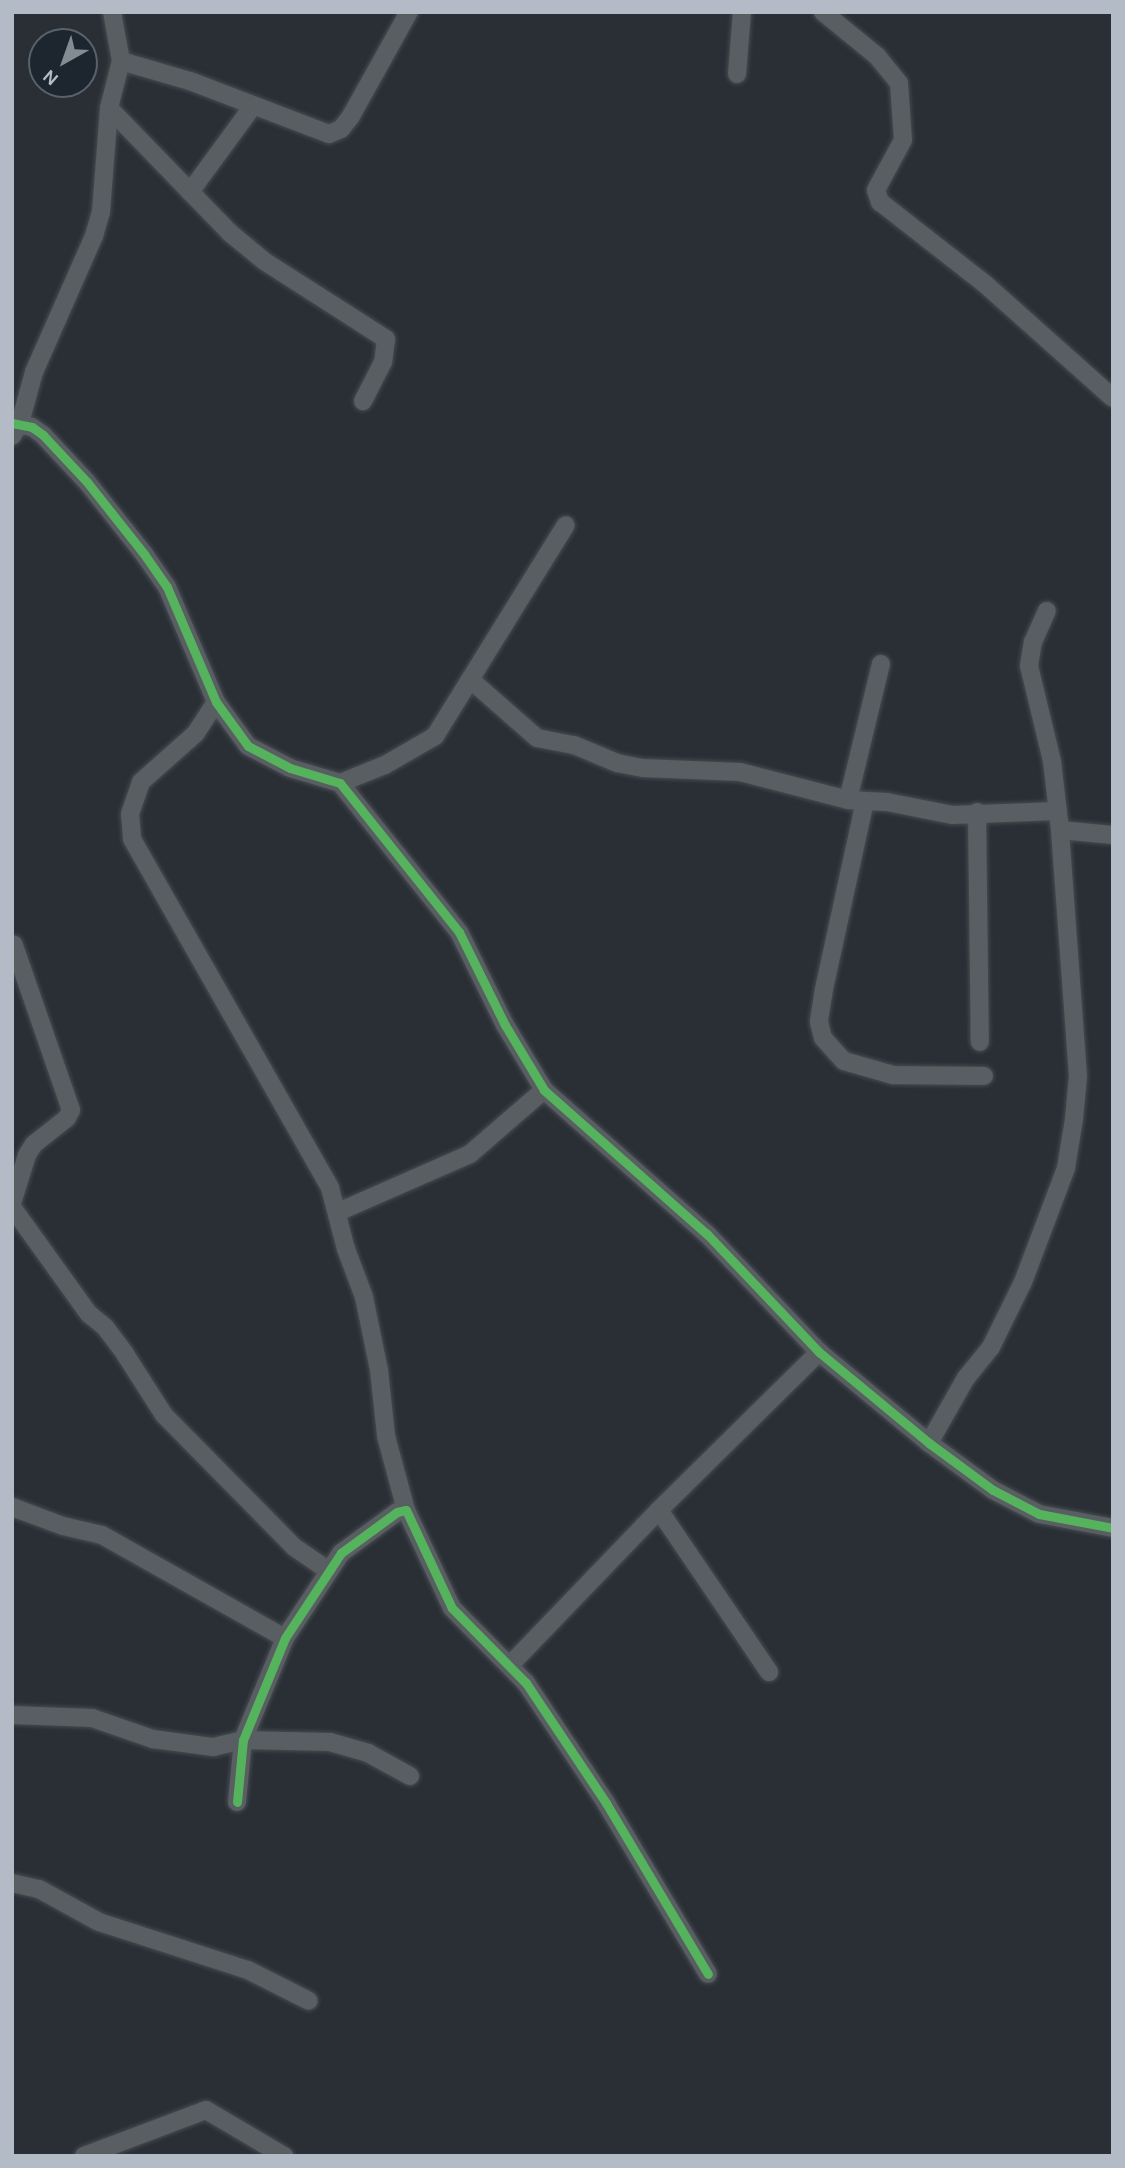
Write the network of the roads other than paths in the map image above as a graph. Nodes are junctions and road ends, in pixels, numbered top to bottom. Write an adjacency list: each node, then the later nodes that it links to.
1 (112, 12): 5 (street)
2 (410, 12): 7 (street)
3 (742, 12): 6 (street)
4 (822, 12): 10 (street)
5 (121, 61): 7 (street); 8 (street)
6 (737, 74)
7 (253, 106): 9 (street)
8 (109, 108): 9 (street); 12 (street)
9 (190, 192): 11 (street)
10 (1113, 398)
11 (363, 401)
12 (15, 427): 17 (street)
13 (566, 525): 16 (street)
14 (1047, 611): 21 (street)
15 (881, 664): 19 (street)
16 (472, 681): 18 (street); 19 (street)
17 (216, 702): 18 (street); 28 (street)
18 (340, 783): 26 (street)
19 (857, 800): 20 (street); 25 (street)
20 (977, 812): 21 (street); 24 (street)
21 (1059, 820): 22 (street); 30 (street)
22 (1113, 835)
23 (14, 945): 27 (street)
24 (980, 1042)
25 (984, 1076)
26 (544, 1090): 28 (street); 29 (street)
27 (12, 1205): 35 (street)
28 (338, 1212): 32 (street)
29 (819, 1352): 30 (street); 33 (street)
30 (929, 1443): 34 (street)
31 (12, 1507): 36 (street)
32 (406, 1510): 35 (street); 37 (street)
33 (659, 1510): 37 (street); 38 (street)
34 (1113, 1528)
35 (329, 1571): 36 (street)
36 (285, 1638): 40 (street)
37 (510, 1665): 44 (street)
38 (769, 1672)
39 (12, 1715): 40 (street)
40 (243, 1740): 41 (street); 42 (street)
41 (410, 1776)
42 (237, 1802)
43 (12, 1883): 45 (street)
44 (708, 1974)
45 (309, 2001)
46 (84, 2156): 47 (street)
47 (284, 2156)

